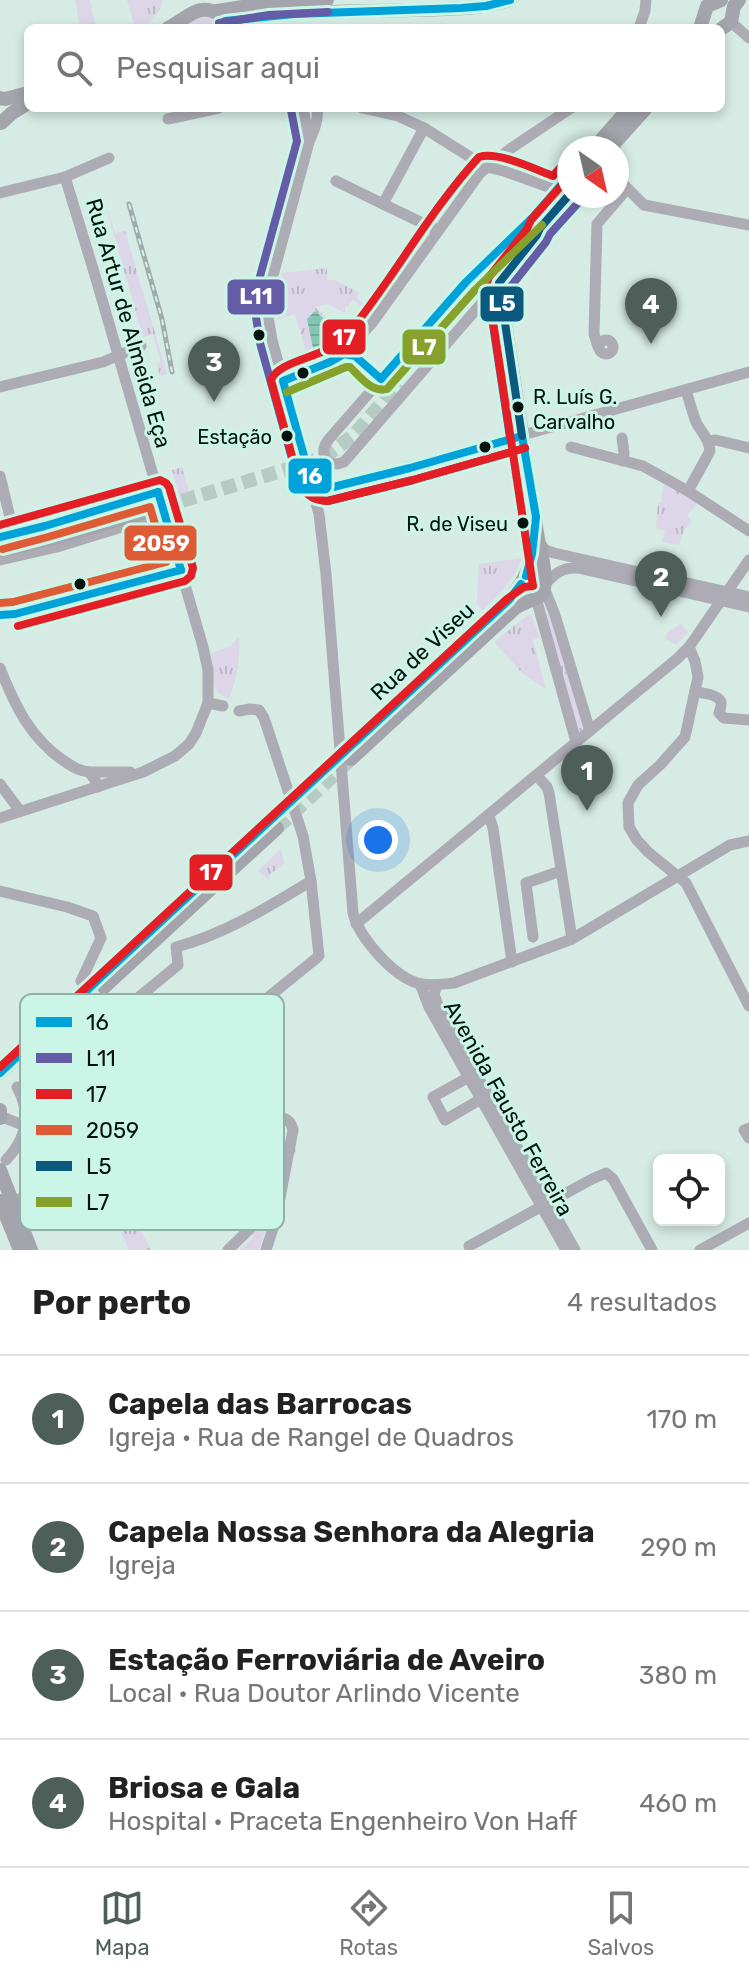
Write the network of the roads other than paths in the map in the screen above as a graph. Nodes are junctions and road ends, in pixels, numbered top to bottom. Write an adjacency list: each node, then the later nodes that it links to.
1 (327, 0): 6 (main road)
2 (510, 0): 8 (main road)
3 (646, 0): 10 (street)
4 (739, 0): 7 (main road)
5 (710, 11): 7 (main road)
6 (213, 13): 8 (main road); 9 (main road)
7 (728, 22): 11 (street)
8 (242, 23)
9 (183, 24)
10 (640, 24)
11 (749, 38)
12 (24, 94): 13 (main road)
13 (0, 100): 23 (main road)
14 (24, 106): 23 (main road)
15 (200, 112): 22 (street)
16 (304, 112): 27 (street)
17 (318, 112): 27 (street)
18 (380, 112): 24 (street)
19 (565, 112): 29 (street)
20 (626, 112): 25 (main road)
21 (642, 112): 26 (main road)
22 (168, 119)
23 (1, 124)
24 (424, 128): 29 (street); 36 (street)
25 (604, 136)
26 (621, 136)
27 (309, 142): 50 (street)
28 (109, 158): 30 (street, Rua Artur de Almeida Eça)
29 (486, 167): 32 (street); 42 (street)
30 (65, 177): 34 (street, Rua Artur de Almeida Eça); 47 (street, Rua Artur de Almeida Eça)
31 (336, 181): 36 (street)
32 (557, 190)
33 (629, 191): 38 (street)
34 (0, 193)
35 (557, 199): 40 (main road)
36 (383, 204): 42 (street)
37 (629, 204): 38 (street)
38 (644, 205): 41 (street)
39 (610, 208): 44 (street)
40 (537, 222): 43 (main road); 49 (main road)
41 (749, 225)
42 (437, 230): 46 (street)
43 (499, 283): 53 (main road); 61 (street)
44 (599, 340)
45 (141, 346): 47 (street)
46 (344, 354): 49 (street); 50 (street)
47 (119, 357): 51 (street); 65 (street, Rua Artur de Almeida Eça)
48 (749, 372): 52 (street)
49 (391, 380): 56 (street)
50 (283, 381): 59 (street)
51 (0, 387)
52 (686, 390): 53 (street); 55 (street)
53 (522, 436): 63 (street); 67 (main road)
54 (622, 438): 60 (street)
55 (709, 441): 58 (street); 64 (street)
56 (324, 446): 59 (street); 61 (street)
57 (571, 447): 60 (street)
58 (749, 448)
59 (303, 452): 63 (street)
60 (623, 461): 64 (street)
61 (329, 463): 63 (street)
62 (0, 476): 69 (street)
63 (310, 476): 105 (street)
64 (688, 491): 68 (street)
65 (158, 492): 66 (street, Rua Artur de Almeida Eça); 69 (street)
66 (164, 514): 75 (street); 85 (street, Rua Artur de Almeida Eça)
67 (536, 517): 71 (main road); 78 (main road)
68 (749, 531)
69 (14, 534): 70 (street)
70 (0, 537)
71 (538, 539): 74 (street); 78 (main road)
72 (0, 544): 73 (main road)
73 (0, 550)
74 (561, 555): 77 (street); 78 (street)
75 (0, 560)
76 (749, 560): 79 (street)
77 (624, 574): 78 (street); 79 (street)
78 (536, 584): 89 (street); 90 (street); 91 (main road, Rua de Viseu)
79 (723, 596): 80 (street); 81 (street); 82 (street)
80 (749, 597)
81 (749, 607)
82 (689, 647): 84 (street); 89 (street)
83 (0, 668): 92 (street)
84 (695, 692): 88 (street); 102 (street)
85 (208, 703): 86 (street); 93 (street, Rua Artur de Almeida Eça)
86 (223, 706)
87 (239, 711): 103 (street)
88 (749, 720)
89 (590, 731): 90 (street)
90 (576, 742): 94 (street)
91 (351, 753)
92 (85, 772): 93 (street); 96 (street)
93 (143, 772): 96 (street, Rua Artur de Almeida Eça)
94 (537, 776): 98 (street); 101 (street)
95 (0, 784): 97 (street)
96 (93, 789): 97 (street, Rua Artur de Almeida Eça)
97 (20, 811): 99 (street, Rua Artur de Almeida Eça)
98 (489, 816): 105 (street); 108 (street)
99 (0, 818)
100 (749, 841): 102 (street)
101 (561, 871): 106 (street); 107 (street)
102 (677, 877): 107 (street); 116 (street)
103 (311, 881): 114 (street); 115 (street)
104 (0, 891): 111 (street)
105 (356, 924): 109 (street)
106 (533, 937)
107 (572, 939): 108 (street)
108 (512, 962): 110 (street)
109 (420, 984): 110 (street); 120 (street, Avenida Fausto Ferreira)
110 (437, 985): 135 (street, Avenida Fausto Ferreira)
111 (89, 988): 112 (main road); 113 (main road)
112 (83, 994)
113 (95, 994)
114 (144, 994)
115 (273, 994)
116 (749, 1006)
117 (20, 1054): 119 (main road)
118 (20, 1064): 121 (main road)
119 (0, 1073)
120 (469, 1077): 124 (street, Avenida Fausto Ferreira); 124 (street)
121 (0, 1085)
122 (17, 1087): 123 (street)
123 (20, 1092)
124 (481, 1099): 135 (street, Avenida Fausto Ferreira)
125 (0, 1115): 127 (street)
126 (284, 1118): 132 (street)
127 (20, 1124)
128 (749, 1128): 129 (street)
129 (749, 1138)
130 (20, 1141): 133 (street)
131 (284, 1148): 132 (street)
132 (290, 1150): 134 (street)
133 (3, 1165): 136 (main road)
134 (284, 1180)
135 (545, 1204): 140 (street); 145 (street, Avenida Fausto Ferreira); 146 (street, Avenida Fausto Ferreira); 147 (street)
136 (5, 1208): 141 (main road); 142 (main road)
137 (749, 1223): 148 (street)
138 (249, 1230): 143 (street)
139 (272, 1230): 144 (street)
140 (469, 1246)
141 (20, 1250)
142 (31, 1250)
143 (228, 1250)
144 (266, 1250)
145 (566, 1250)
146 (575, 1250)
147 (652, 1250)
148 (700, 1250)

